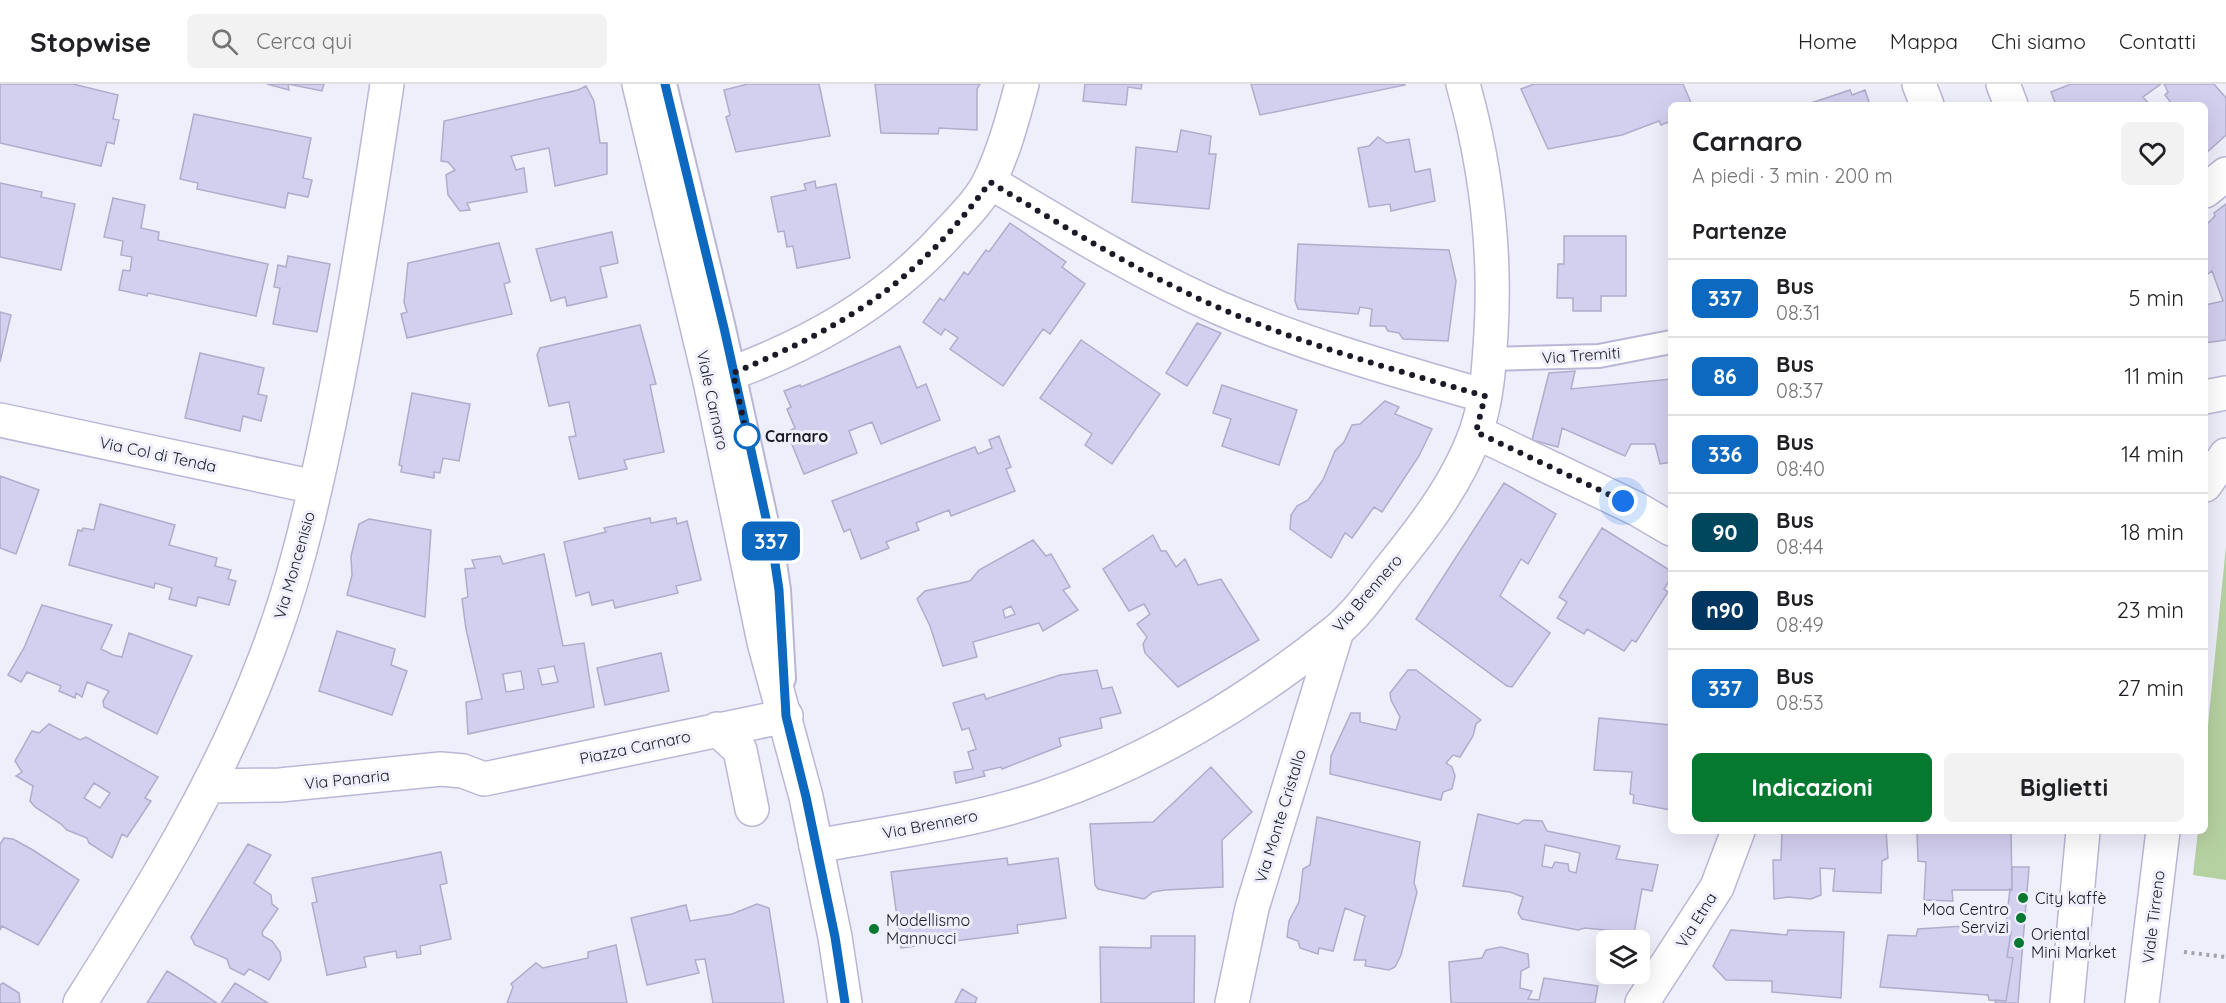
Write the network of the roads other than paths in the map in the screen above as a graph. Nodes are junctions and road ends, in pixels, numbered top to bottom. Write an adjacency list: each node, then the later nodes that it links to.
1 (387, 84): 23 (street, Via Moncenisio)
2 (639, 84): 15 (street, Viale Carnaro)
3 (665, 84): 15 (lane, Viale Carnaro)
4 (1022, 84): 11 (street)
5 (1463, 84): 14 (street, Via Brennero)
6 (1919, 84): 8 (street)
7 (2003, 84): 9 (street)
8 (1926, 102)
9 (2010, 102)
10 (2226, 174): 12 (street)
11 (990, 182): 15 (street); 17 (street)
12 (2208, 189)
13 (1668, 343): 14 (lane, Via Tremiti)
14 (1490, 359): 17 (street, Via Brennero)
15 (721, 377): 26 (street, Viale Carnaro)
16 (2226, 393): 18 (street)
17 (1485, 396): 20 (street, Via Brennero)
18 (2208, 396)
19 (0, 420): 23 (street, Via Col di Tenda)
20 (1476, 432): 24 (street); 25 (street, Via Brennero)
21 (2226, 455): 22 (street)
22 (2208, 481)
23 (315, 487): 29 (street, Via Moncenisio)
24 (1668, 527)
25 (1337, 631): 34 (street, Via Brennero); 37 (street, Via Monte Cristallo)
26 (786, 716): 27 (street, Piazza Carnaro); 34 (street, Viale Carnaro)
27 (717, 729): 28 (street, Piazza Carnaro); 30 (street)
28 (484, 779): 29 (street, Via Panaria)
29 (208, 786): 35 (street, Via Moncenisio)
30 (752, 809)
31 (1737, 834): 38 (street, Via Etna)
32 (2083, 834): 39 (street)
33 (2163, 834): 40 (street, Viale Tirreno)
34 (816, 846): 36 (street, Viale Carnaro)
35 (80, 1003)
36 (845, 1003)
37 (1232, 1003)
38 (1642, 1003)
39 (2067, 1003)
40 (2142, 1003)

